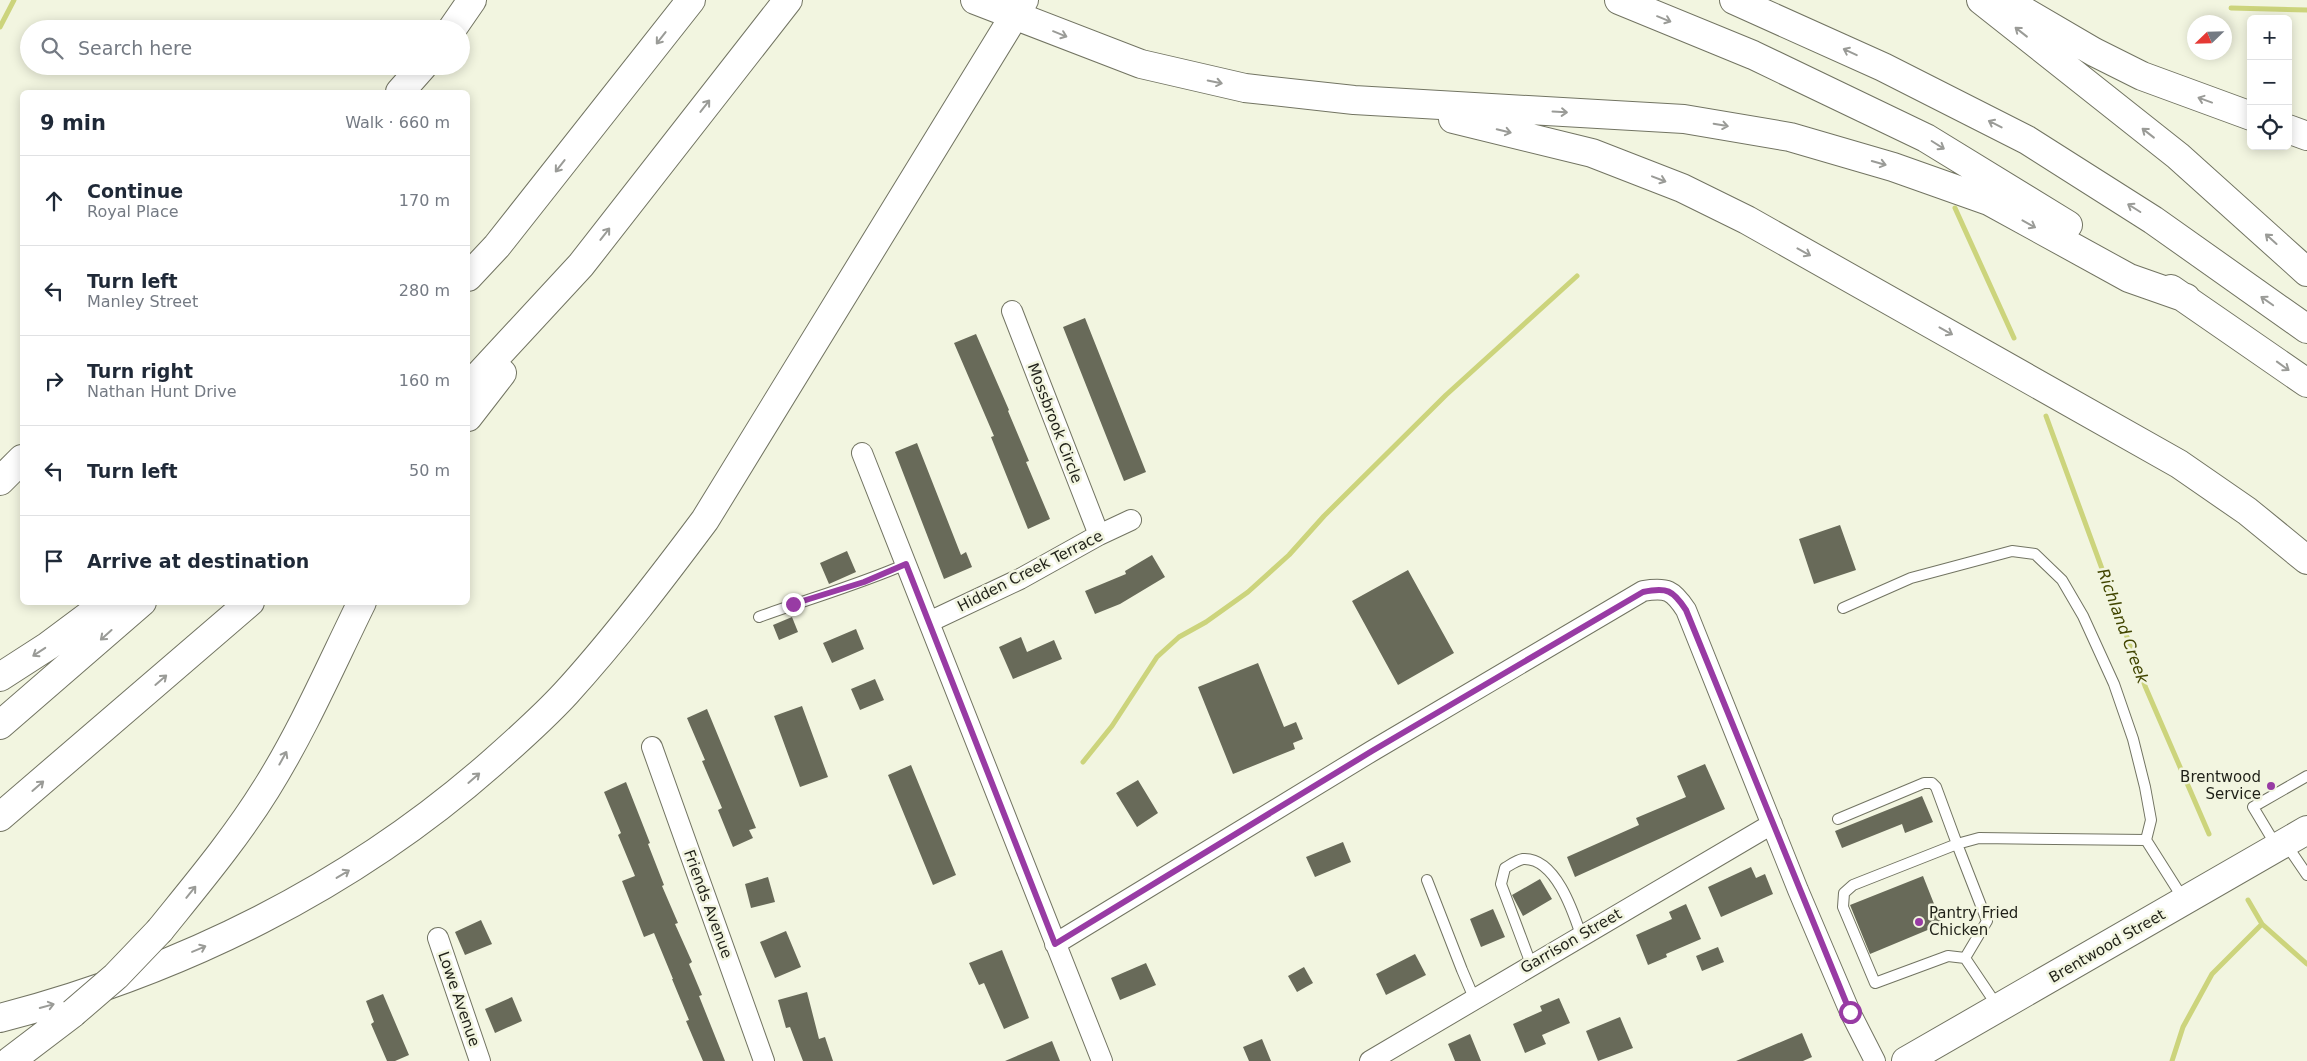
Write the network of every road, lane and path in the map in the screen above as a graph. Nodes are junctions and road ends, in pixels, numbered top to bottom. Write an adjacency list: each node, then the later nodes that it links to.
1 (472, 0): 10 (main road)
2 (691, 0): 19 (main road, one-way to 19)
3 (788, 0): 17 (main road, one-way to 3)
4 (975, 0): 9 (main road)
5 (1619, 0): 20 (main road, one-way to 20)
6 (1734, 0): 22 (main road, one-way to 6)
7 (1981, 0): 18 (main road, one-way to 7)
8 (2005, 0): 14 (main road, one-way to 8)
9 (1019, 8): 13 (main road, one-way to 13); 60 (main road, one-way to 9)
10 (458, 20)
11 (415, 75): 12 (main road)
12 (402, 90)
13 (1354, 100): 20 (main road, one-way to 20); 31 (main road, one-way to 31)
14 (2247, 115)
15 (2292, 130): 16 (main road)
16 (2307, 136)
17 (581, 265): 24 (main road); 25 (main road)
18 (2307, 272)
19 (470, 275)
20 (2186, 298): 23 (main road, one-way to 23)
21 (1012, 311): 30 (street, Mossbrook Circle)
22 (2307, 329)
23 (2307, 383)
24 (470, 385)
25 (470, 414)
26 (862, 453): 32 (street)
27 (20, 461): 28 (main road)
28 (0, 481)
29 (1131, 520): 30 (street, Hidden Creek Terrace)
30 (1099, 535): 39 (street, Hidden Creek Terrace)
31 (2307, 560)
32 (906, 564): 38 (lane); 39 (street)
33 (103, 605): 40 (main road, one-way to 40)
34 (139, 605): 41 (main road, one-way to 41)
35 (247, 605): 44 (main road, one-way to 35)
36 (361, 605): 61 (main road, one-way to 36, bridge)
37 (1843, 608): 47 (lane)
38 (759, 617)
39 (929, 622): 55 (street)
40 (0, 677)
41 (0, 725)
42 (652, 747): 63 (street, Friends Avenue)
43 (2307, 776): 48 (lane)
44 (0, 817)
45 (1838, 819): 49 (lane)
46 (1772, 824): 53 (street, Garrison Street); 55 (street); 66 (street)
47 (2146, 840): 49 (lane); 52 (lane)
48 (2290, 840): 50 (lane); 52 (main road, Brentwood Street)
49 (1957, 844): 56 (lane); 56 (lane)
50 (2307, 875)
51 (1427, 880): 58 (lane)
52 (2184, 901): 59 (main road, Brentwood Street)
53 (1582, 935): 57 (street, Garrison Street); 57 (lane)
54 (438, 938): 62 (street, Lowe Avenue)
55 (1055, 944): 64 (street)
56 (1965, 958): 59 (lane)
57 (1531, 964): 58 (street, Garrison Street)
58 (1474, 998): 65 (street, Garrison Street)
59 (1999, 1008): 67 (main road, Brentwood Street)
60 (0, 1018)
61 (10, 1061)
62 (480, 1061)
63 (764, 1061)
64 (1102, 1061)
65 (1370, 1061)
66 (1875, 1061)
67 (1906, 1061)

